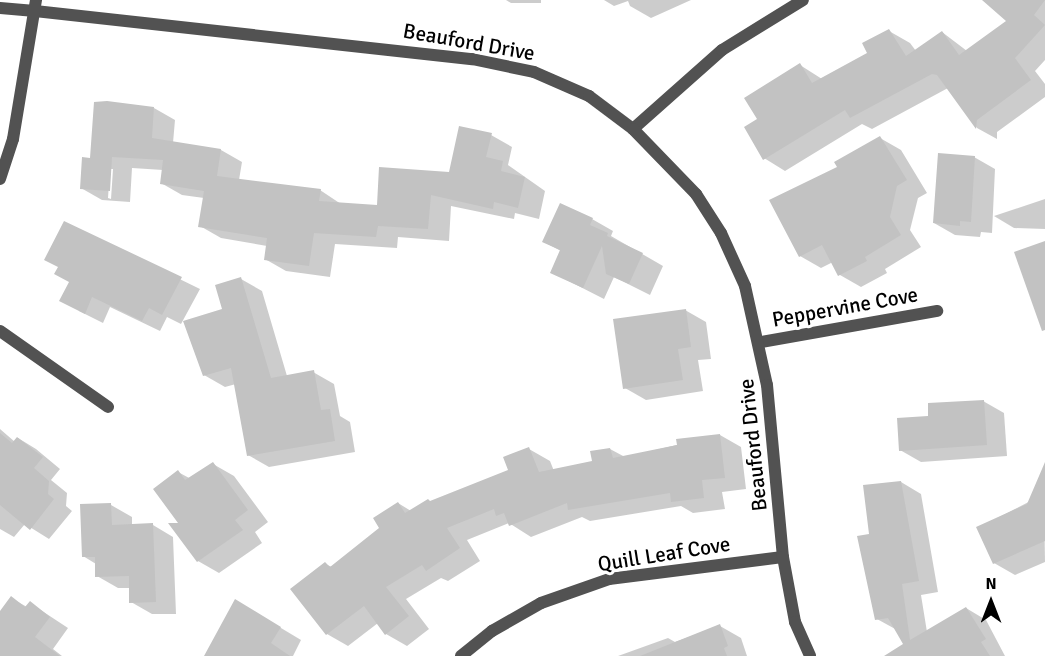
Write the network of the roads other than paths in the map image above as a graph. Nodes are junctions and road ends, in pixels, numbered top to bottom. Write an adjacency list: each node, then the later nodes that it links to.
1 (803, 0): 4 (street)
2 (35, 5): 3 (street, Beauford Drive); 4 (street, Beauford Drive); 5 (street)
3 (0, 8)
4 (633, 129): 8 (street, Beauford Drive)
5 (0, 179)
6 (937, 311): 8 (street, Peppervine Cove)
7 (0, 331): 9 (street)
8 (760, 342): 10 (street, Beauford Drive)
9 (108, 407)
10 (783, 556): 11 (street, Quill Leaf Cove); 12 (street, Beauford Drive)
11 (461, 656)
12 (810, 656)

